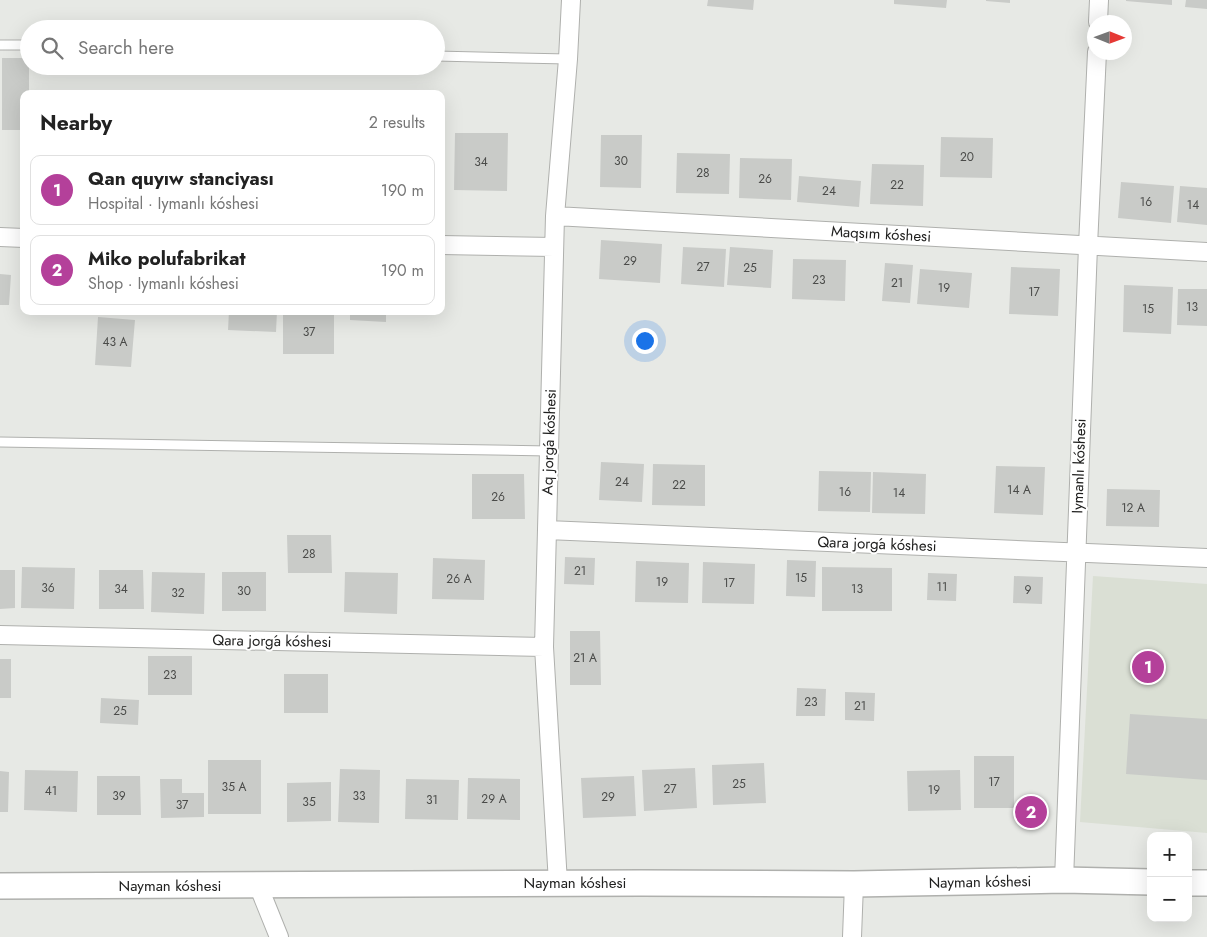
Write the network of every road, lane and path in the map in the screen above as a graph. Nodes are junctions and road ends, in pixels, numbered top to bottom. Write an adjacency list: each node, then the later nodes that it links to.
1 (571, 0): 7 (street, Aq jorǵa kóshesi)
2 (1099, 0): 3 (street)
3 (1098, 15)
4 (0, 45): 5 (lane)
5 (20, 45)
6 (445, 56): 7 (lane)
7 (568, 59): 9 (street, Aq jorǵa kóshesi)
8 (1097, 60): 13 (street, Iymanlı kóshesi)
9 (555, 216): 13 (street, Maqsım kóshesi); 14 (street, Aq jorǵa kóshesi)
10 (0, 237): 11 (street)
11 (20, 238)
12 (445, 245): 14 (street)
13 (1088, 246): 15 (street, Maqsım kóshesi); 19 (street, Iymanlı kóshesi)
14 (554, 247): 17 (street, Aq jorǵa kóshesi)
15 (1207, 252)
16 (0, 442): 17 (lane)
17 (549, 451): 18 (street, Aq jorǵa kóshesi)
18 (547, 530): 19 (street, Qara jorǵa kóshesi); 22 (street, Aq jorǵa kóshesi)
19 (1076, 552): 20 (street, Qara jorǵa kóshesi); 23 (street, Iymanlı kóshesi)
20 (1207, 558)
21 (0, 635): 22 (street, Qara jorǵa kóshesi)
22 (544, 647): 25 (street, Aq jorǵa kóshesi)
23 (1064, 880): 24 (main road, Nayman kóshesi); 28 (main road, Nayman kóshesi)
24 (1147, 882)
25 (558, 883): 28 (main road, Nayman kóshesi); 29 (main road, Nayman kóshesi)
26 (1192, 883): 27 (main road)
27 (1207, 883)
28 (854, 884): 32 (street)
29 (258, 885): 30 (main road, Nayman kóshesi); 31 (street)
30 (0, 886)
31 (279, 937)
32 (852, 937)

